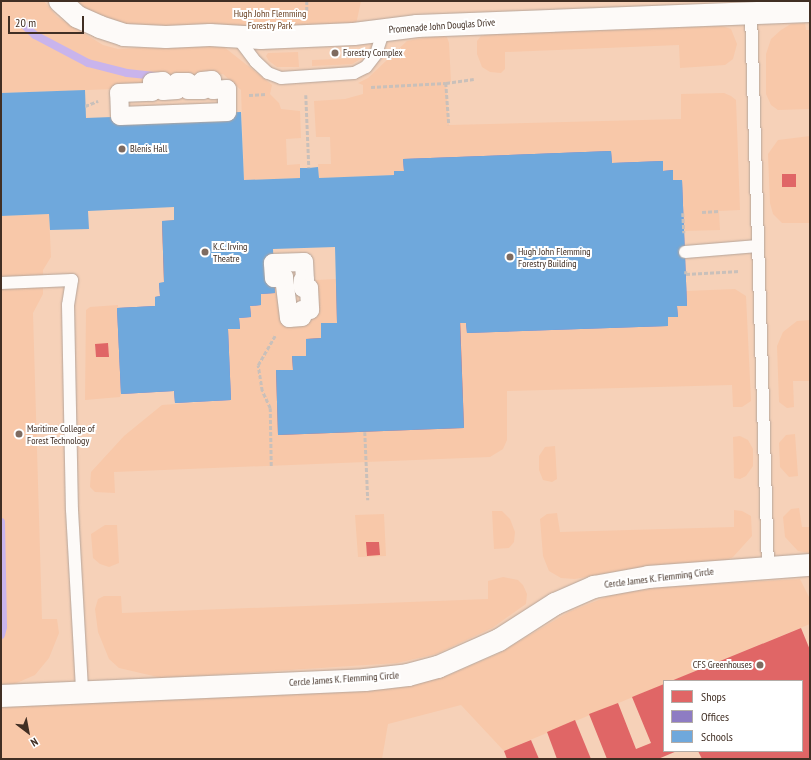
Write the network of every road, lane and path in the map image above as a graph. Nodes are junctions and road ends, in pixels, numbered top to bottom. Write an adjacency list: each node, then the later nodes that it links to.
1 (60, 1): 5 (street, Promenade John Douglas Drive)
2 (808, 11): 3 (street, Promenade John Douglas Drive)
3 (751, 14): 4 (street, Promenade John Douglas Drive); 19 (lane)
4 (384, 30): 5 (street, Promenade John Douglas Drive); 5 (lane)
5 (237, 37)
6 (474, 79): 7 (path)
7 (446, 83): 8 (path); 15 (path)
8 (363, 88)
9 (306, 91): 10 (path)
10 (299, 92)
11 (270, 93): 12 (path)
12 (255, 94)
13 (307, 102): 16 (path)
14 (227, 112): 14 (street)
15 (449, 125)
16 (309, 168)
17 (719, 211): 18 (path)
18 (702, 212)
19 (758, 246): 20 (lane); 21 (lane)
20 (685, 252)
21 (759, 270): 22 (path); 29 (lane)
22 (686, 274)
23 (1, 283): 30 (lane)
24 (289, 318): 26 (path)
25 (365, 432): 27 (path)
26 (271, 466)
27 (368, 500)
28 (810, 565): 29 (street, Cercle James K. Flemming Circle)
29 (768, 567): 30 (street, Cercle James K. Flemming Circle)
30 (82, 691): 31 (street, Cercle James K. Flemming Circle)
31 (1, 696)

